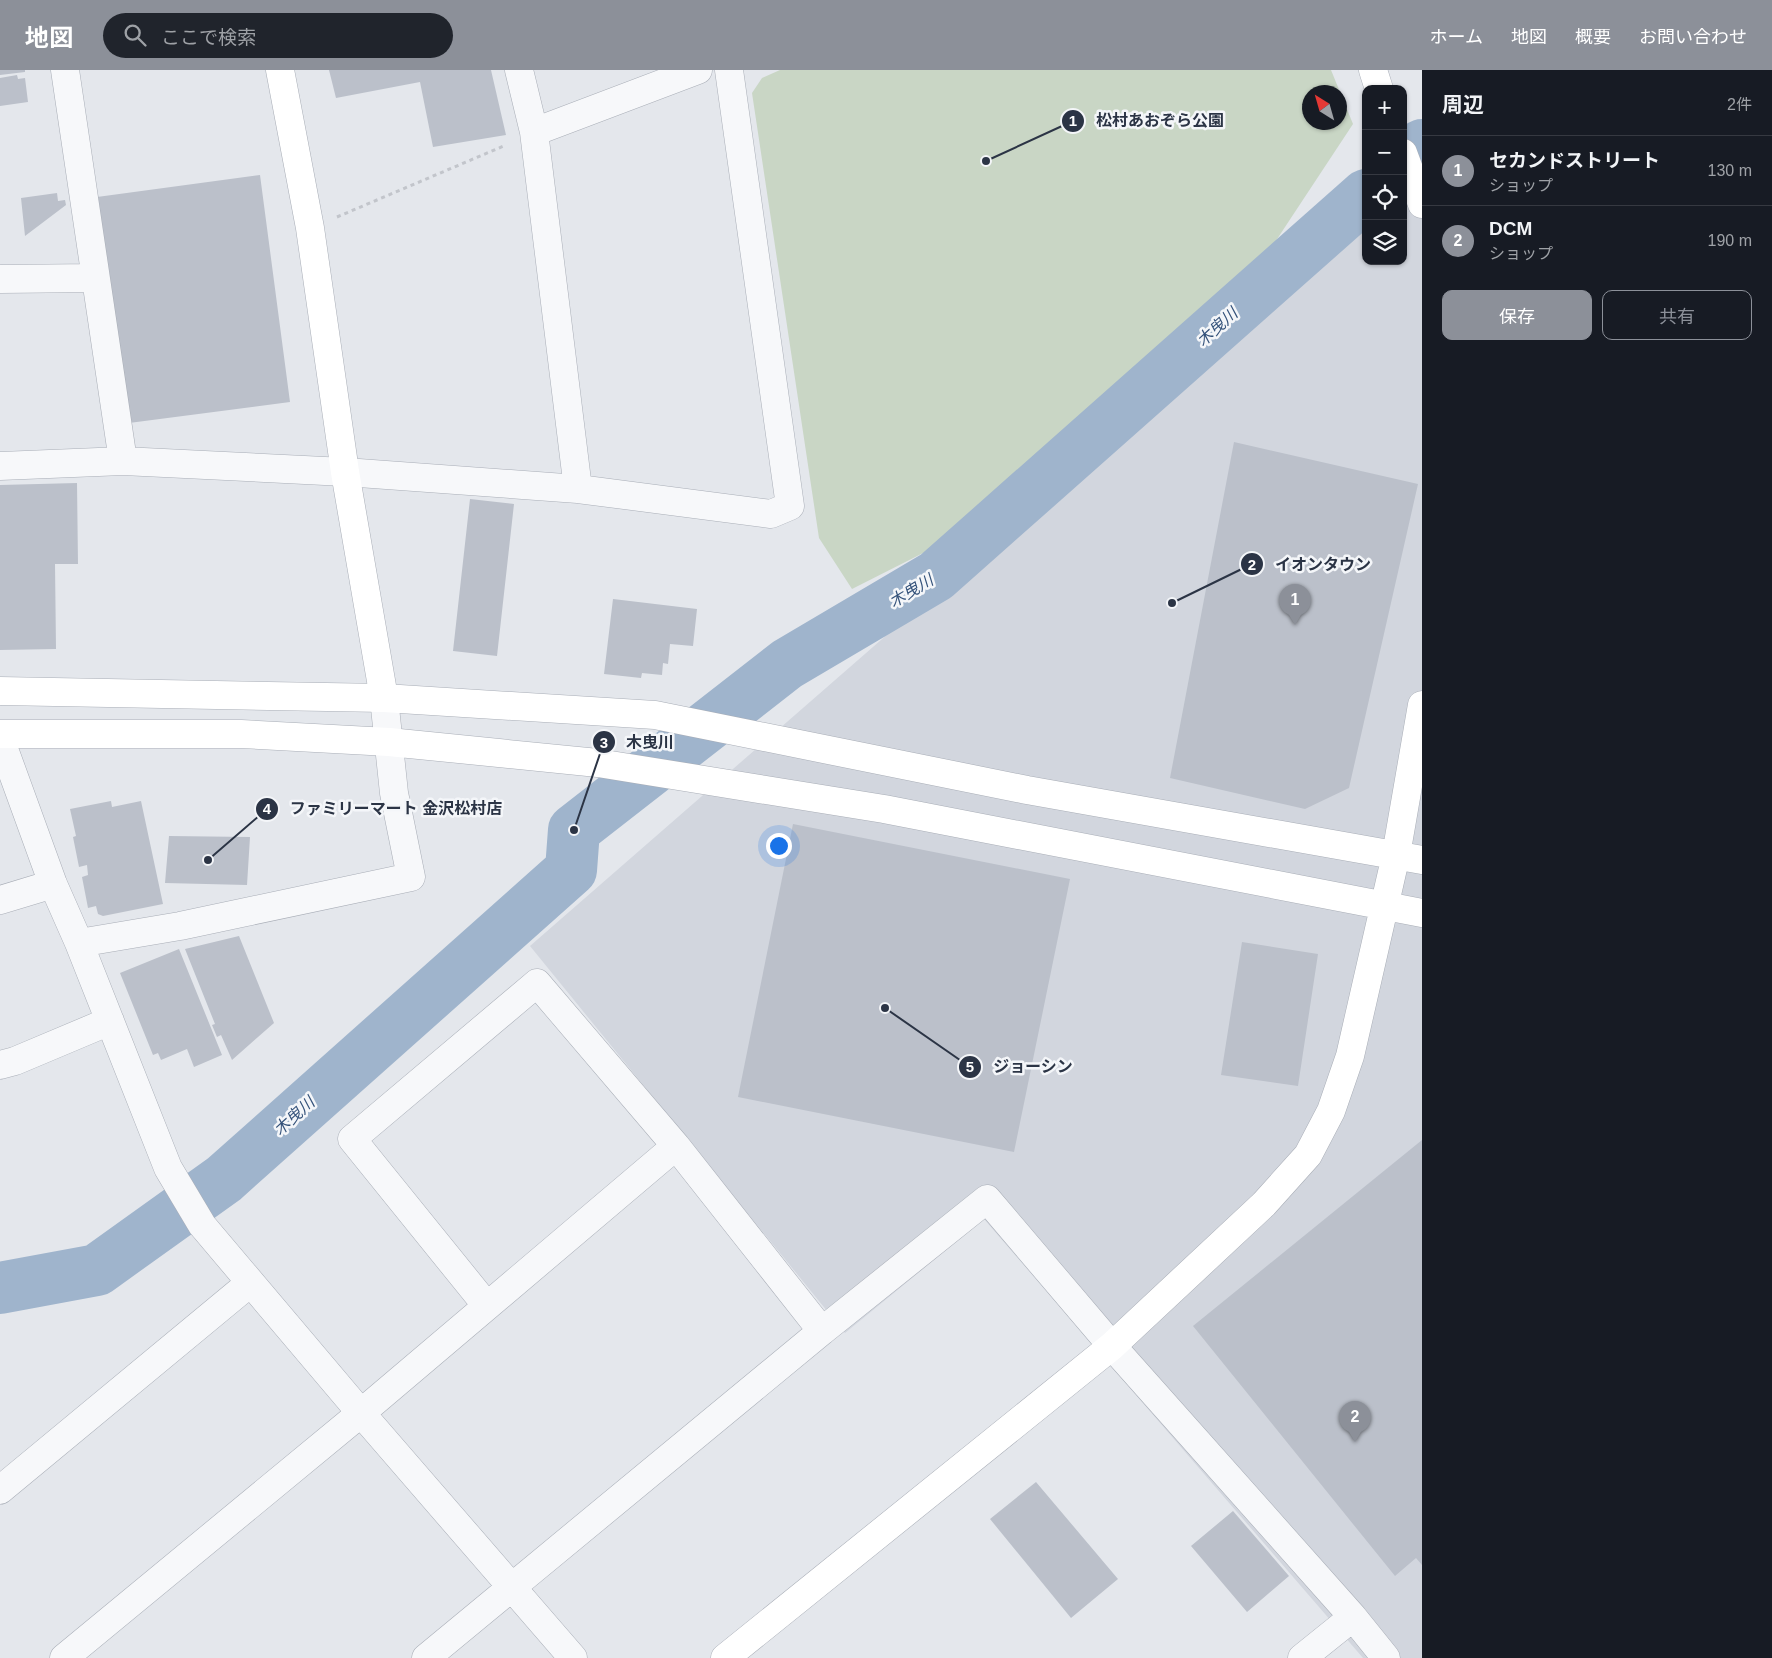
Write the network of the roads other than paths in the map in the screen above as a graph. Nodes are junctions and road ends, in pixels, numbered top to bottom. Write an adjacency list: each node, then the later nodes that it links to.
1 (65, 70): 9 (street)
2 (280, 70): 13 (street)
3 (519, 70): 6 (street)
4 (698, 70): 6 (street)
5 (729, 70): 14 (street)
6 (534, 132): 14 (street)
7 (1407, 164): 8 (street)
8 (1422, 204)
9 (95, 278): 10 (street); 11 (street)
10 (0, 279)
11 (123, 461): 12 (street); 13 (street)
12 (0, 466)
13 (345, 472): 14 (street); 16 (street)
14 (578, 489)
15 (0, 691): 16 (street)
16 (384, 698): 19 (street); 20 (street)
17 (1422, 706): 20 (street)
18 (0, 736): 19 (street); 22 (street)
19 (389, 742): 24 (street); 26 (street)
20 (1396, 854): 21 (street); 24 (street)
21 (1422, 860)
22 (53, 884): 23 (street); 26 (street)
23 (0, 900)
24 (1385, 906): 25 (street); 33 (street)
25 (1422, 913)
26 (79, 943): 27 (street)
27 (110, 1021): 28 (street); 30 (street)
28 (0, 1065)
29 (676, 1146): 31 (street); 31 (street); 32 (street)
30 (250, 1282): 34 (street); 35 (street)
31 (487, 1306): 34 (street)
32 (822, 1331): 33 (street); 36 (street)
33 (1112, 1346): 37 (street); 41 (street)
34 (361, 1413): 36 (street); 38 (street)
35 (0, 1490)
36 (511, 1586): 39 (street); 40 (street)
37 (1353, 1617): 42 (street); 43 (street)
38 (64, 1658)
39 (426, 1658)
40 (573, 1658)
41 (725, 1658)
42 (1302, 1658)
43 (1386, 1658)

